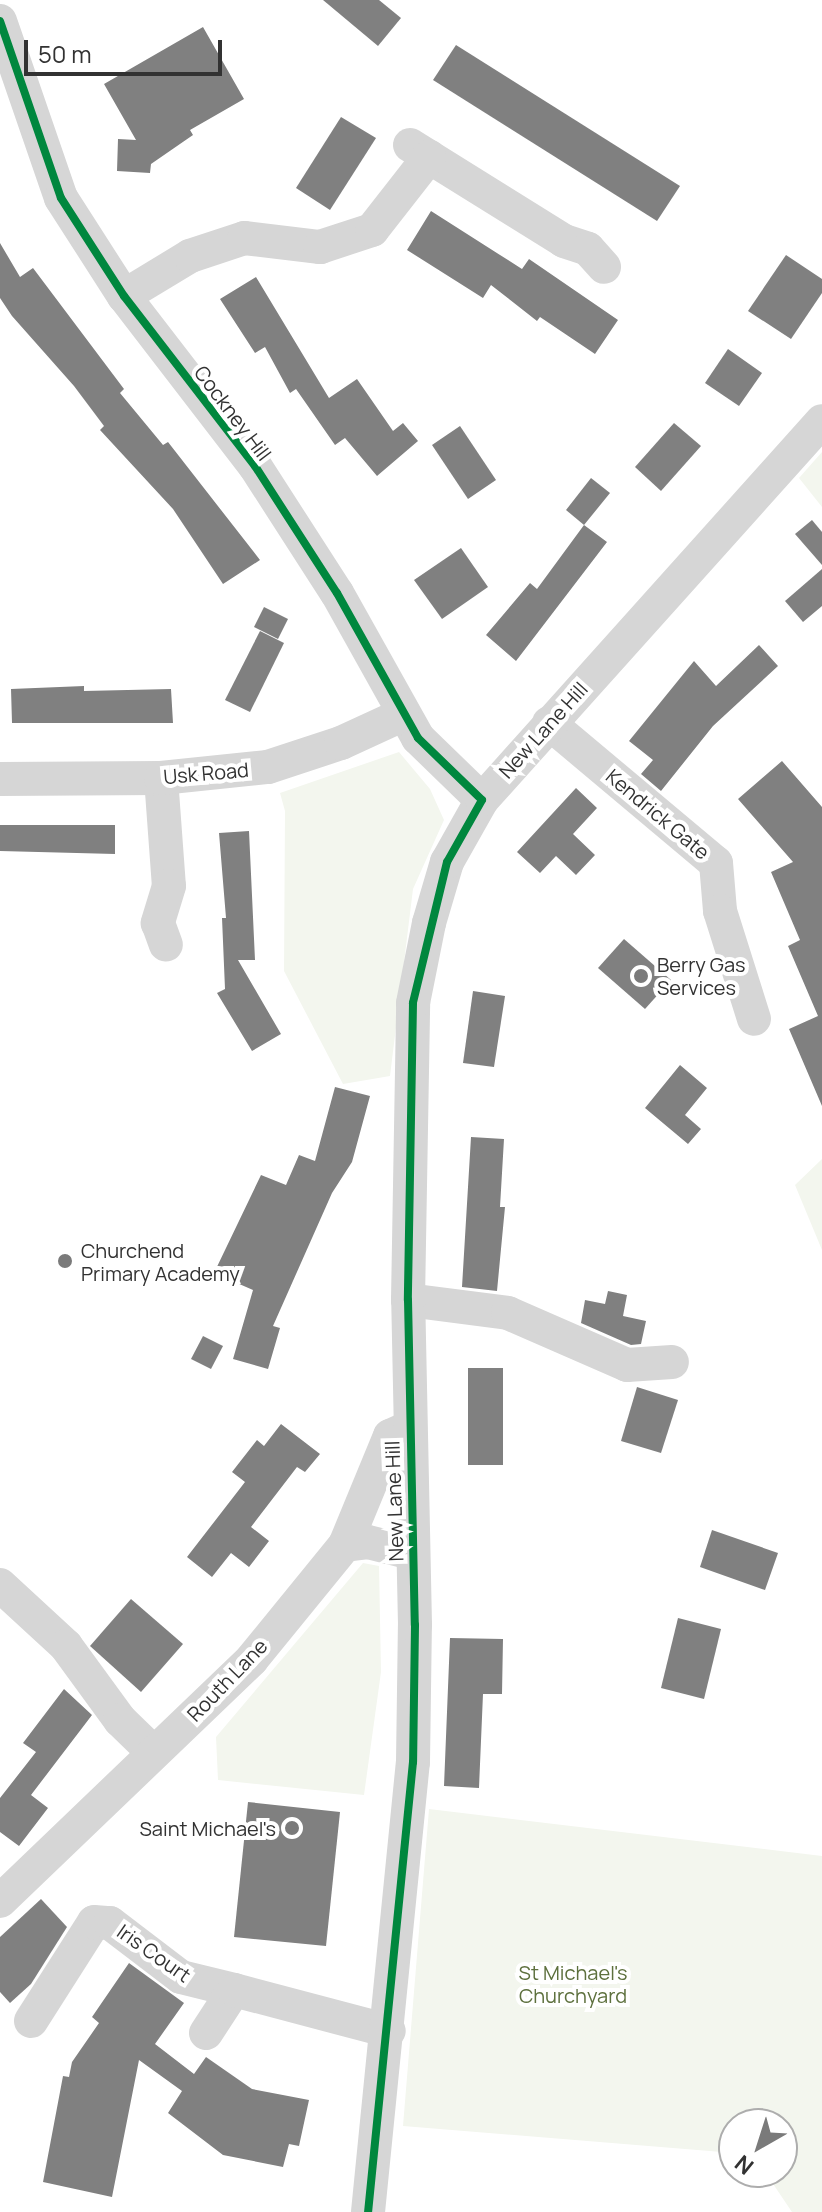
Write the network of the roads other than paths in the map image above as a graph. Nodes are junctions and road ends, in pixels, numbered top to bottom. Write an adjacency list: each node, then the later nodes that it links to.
1 (0, 21): 3 (street, Cockney Hill)
2 (604, 267): 3 (street)
3 (124, 296): 5 (street, Cockney Hill)
4 (822, 421): 6 (street, New Lane Hill)
5 (402, 715): 7 (street, Usk Road); 9 (street, Cockney Hill)
6 (549, 723): 9 (street, New Lane Hill); 11 (street, Kendrick Gate)
7 (161, 778): 8 (street, Usk Road); 10 (street)
8 (0, 779)
9 (482, 800): 12 (street, New Lane Hill)
10 (166, 945)
11 (754, 1019)
12 (408, 1300): 13 (street); 14 (street, New Lane Hill)
13 (672, 1362)
14 (408, 1428): 15 (street, Routh Lane); 16 (street, New Lane Hill)
15 (345, 1545): 16 (street); 18 (street, Routh Lane)
16 (412, 1553): 22 (street, New Lane Hill)
17 (0, 1585): 18 (street)
18 (154, 1753): 19 (street, Routh Lane)
19 (0, 1901)
20 (234, 1990): 21 (street, Iris Court); 22 (street, Iris Court); 23 (street)
21 (31, 2021)
22 (389, 2031): 24 (street, New Lane Hill)
23 (206, 2033)
24 (368, 2212)

